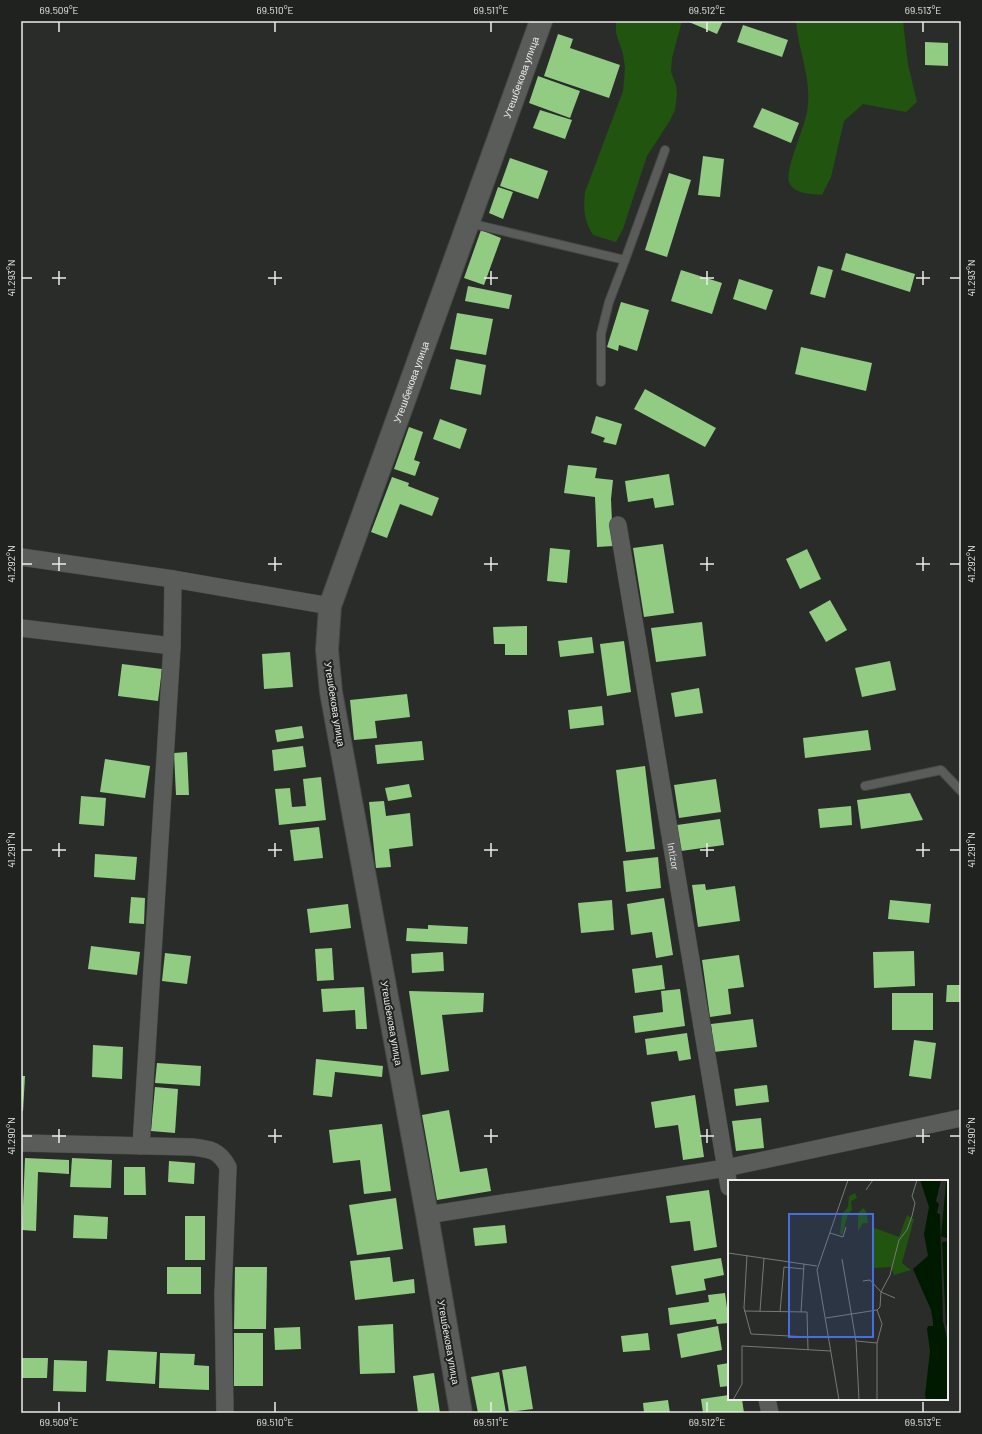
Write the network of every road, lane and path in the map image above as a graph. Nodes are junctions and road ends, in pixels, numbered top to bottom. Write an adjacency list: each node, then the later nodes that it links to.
1 (541, 21): 3 (main road, Утешбекова улица)
2 (664, 150): 4 (lane)
3 (469, 223): 4 (lane); 9 (main road, Утешбекова улица)
4 (625, 260): 5 (lane)
5 (602, 382)
6 (618, 525): 17 (street, Intizor)
7 (21, 557): 8 (street)
8 (173, 579): 9 (street); 11 (street)
9 (330, 606): 19 (main road, Утешбекова улица)
10 (21, 628): 11 (street)
11 (172, 646): 16 (street)
12 (865, 786): 13 (lane)
13 (961, 791)
14 (961, 1118): 17 (street)
15 (21, 1143): 16 (street)
16 (142, 1146): 21 (street)
17 (726, 1168): 18 (street, Intizor); 19 (street)
18 (728, 1181)
19 (427, 1215): 22 (main road, Утешбекова улица)
20 (767, 1400): 23 (street)
21 (225, 1413)
22 (461, 1413)
23 (770, 1413)

